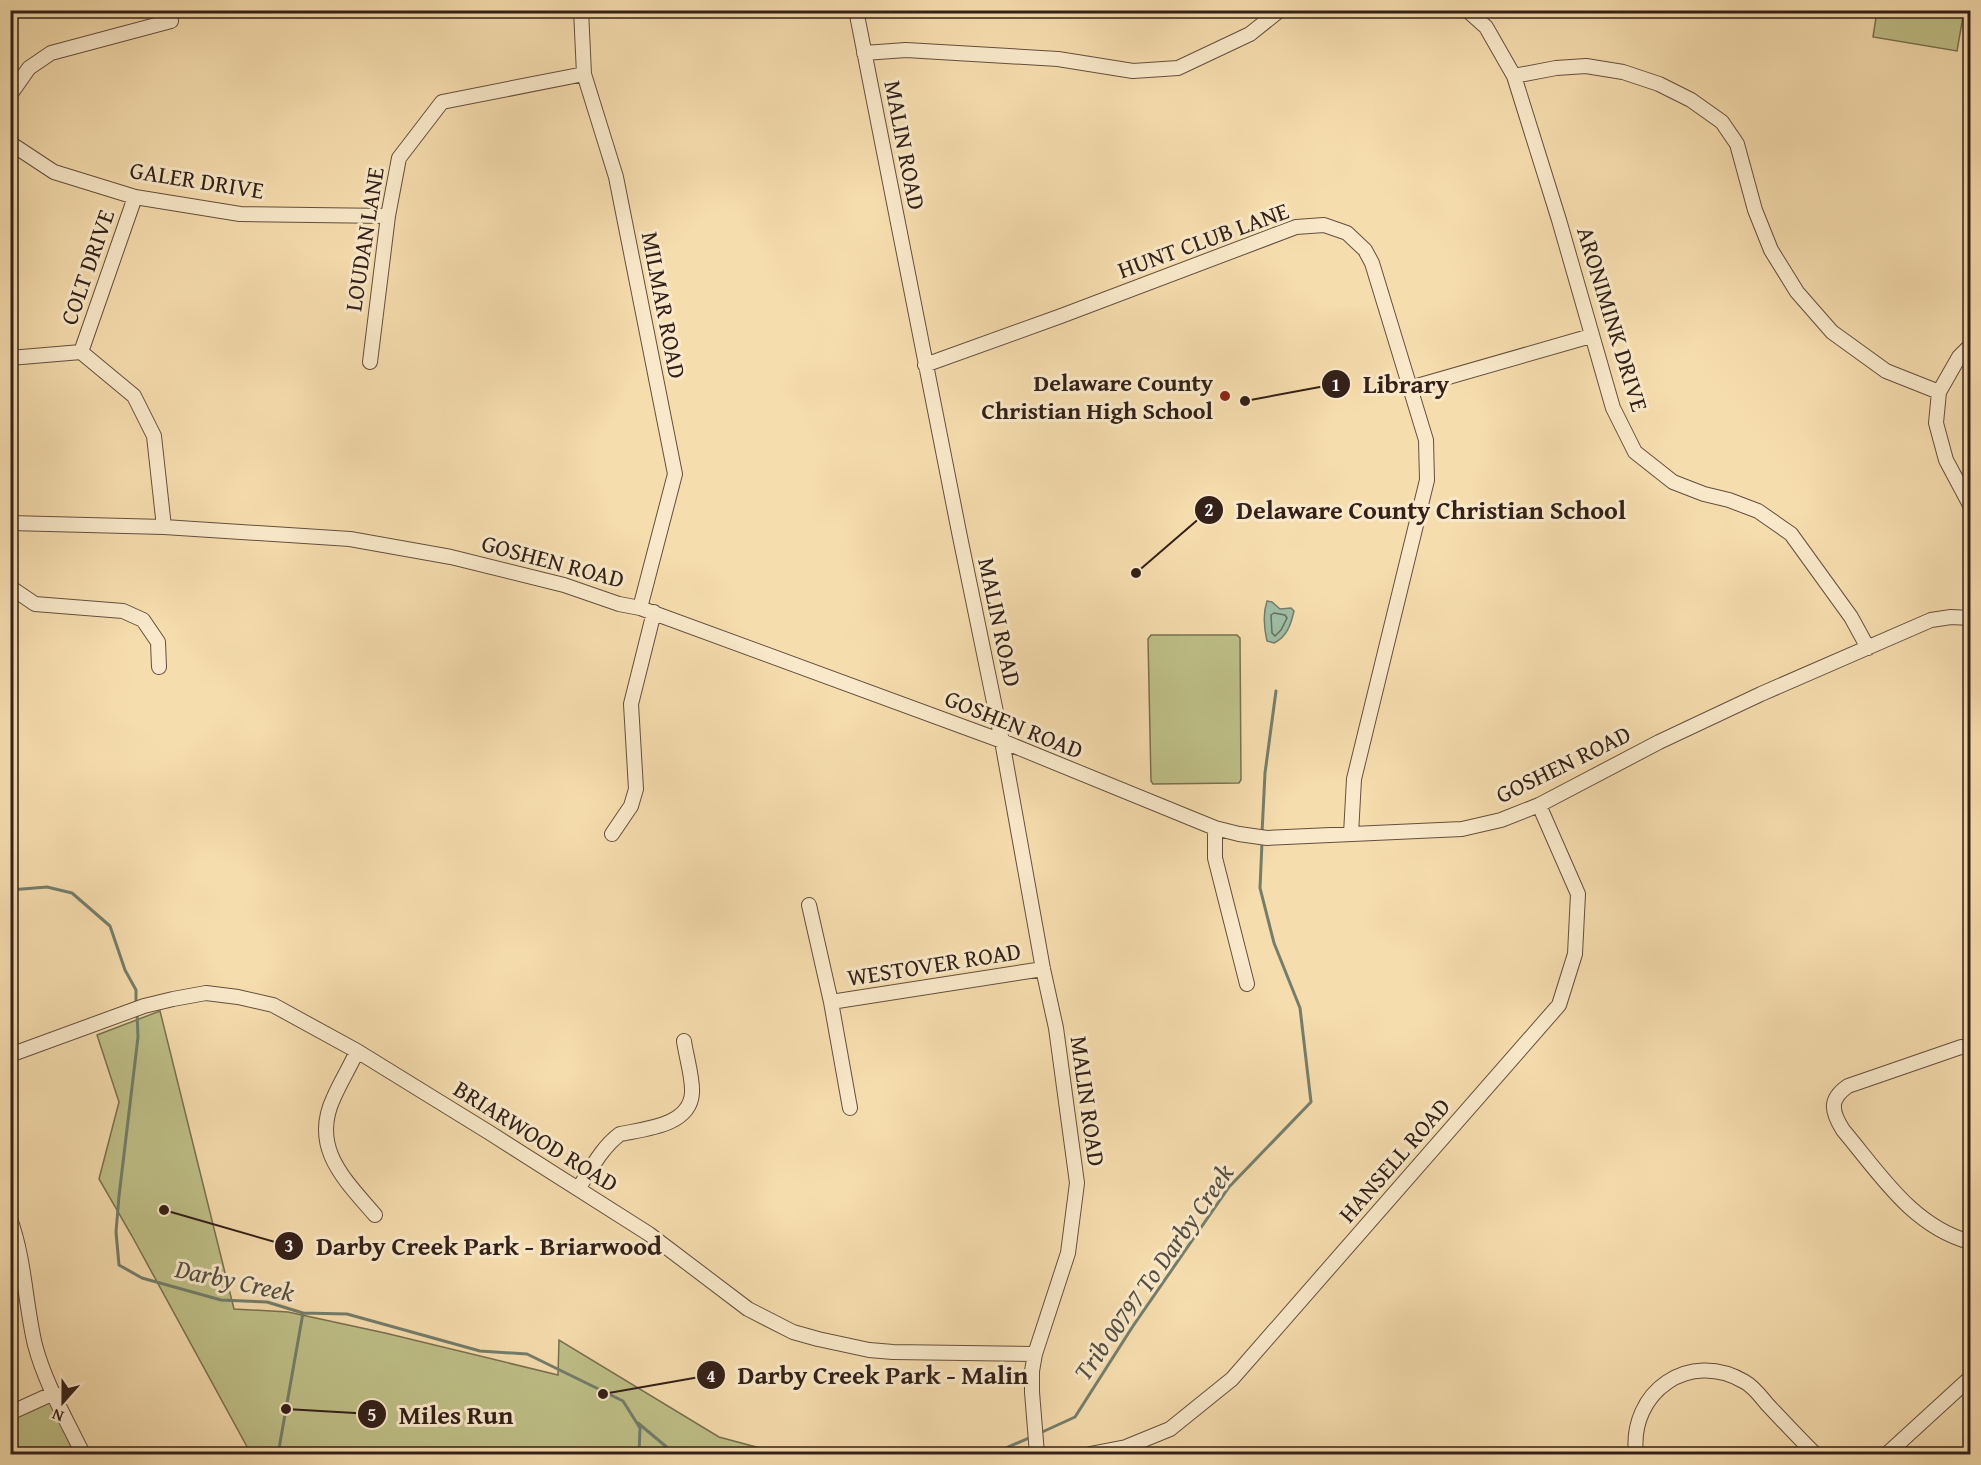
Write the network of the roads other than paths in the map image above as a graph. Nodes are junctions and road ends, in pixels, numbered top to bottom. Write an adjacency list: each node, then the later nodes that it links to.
1 (581, 10): 7 (street, MILMAR ROAD)
2 (856, 10): 6 (street, MALIN ROAD)
3 (1280, 10): 6 (street)
4 (1467, 10): 8 (street, ARONIMINK DRIVE)
5 (171, 21): 9 (street)
6 (864, 53): 18 (street, MALIN ROAD)
7 (584, 74): 12 (street, LOUDAN LANE); 25 (street, MILMAR ROAD)
8 (1514, 76): 13 (street, ARONIMINK DRIVE); 20 (street)
9 (10, 95)
10 (10, 143): 11 (street, GALER DRIVE)
11 (135, 197): 12 (street, GALER DRIVE); 15 (street, COLT DRIVE)
12 (388, 216): 17 (street, LOUDAN LANE)
13 (1592, 336): 19 (street); 27 (street, ARONIMINK DRIVE)
14 (1971, 346): 20 (street)
15 (81, 352): 16 (street); 23 (street)
16 (10, 358)
17 (370, 362)
18 (925, 365): 19 (street, HUNT CLUB LANE); 29 (street, MALIN ROAD)
19 (1410, 388): 33 (street, HUNT CLUB LANE)
20 (1939, 392): 21 (street)
21 (1971, 505)
22 (10, 523): 23 (street, GOSHEN ROAD)
23 (164, 527): 25 (street, GOSHEN ROAD)
24 (10, 587): 28 (street)
25 (647, 610): 29 (street, GOSHEN ROAD); 32 (street, MILMAR ROAD)
26 (1971, 618): 27 (street, GOSHEN ROAD)
27 (1868, 648): 30 (street, GOSHEN ROAD)
28 (159, 667)
29 (1002, 741): 31 (street, GOSHEN ROAD); 35 (street, MALIN ROAD)
30 (1539, 805): 33 (street, GOSHEN ROAD); 53 (street, HANSELL ROAD)
31 (1215, 828): 33 (street, GOSHEN ROAD); 36 (street)
32 (612, 834)
33 (1352, 834)
34 (809, 905): 37 (street)
35 (1043, 969): 37 (street, WESTOVER ROAD); 47 (street, MALIN ROAD)
36 (1247, 984)
37 (831, 1002): 42 (street)
38 (684, 1041): 43 (street)
39 (1971, 1048): 46 (street)
40 (357, 1051): 41 (street, BRIARWOOD ROAD); 43 (street, BRIARWOOD ROAD); 44 (street)
41 (10, 1055)
42 (850, 1108)
43 (578, 1190): 47 (street, BRIARWOOD ROAD)
44 (375, 1215)
45 (10, 1219): 49 (street)
46 (1971, 1242)
47 (1035, 1354): 52 (street, MALIN ROAD)
48 (1971, 1378): 56 (street)
49 (54, 1393): 50 (street); 51 (street)
50 (10, 1413)
51 (83, 1455)
52 (1036, 1455)
53 (1090, 1455)
54 (1636, 1455): 55 (street)
55 (1815, 1455)
56 (1887, 1455)

